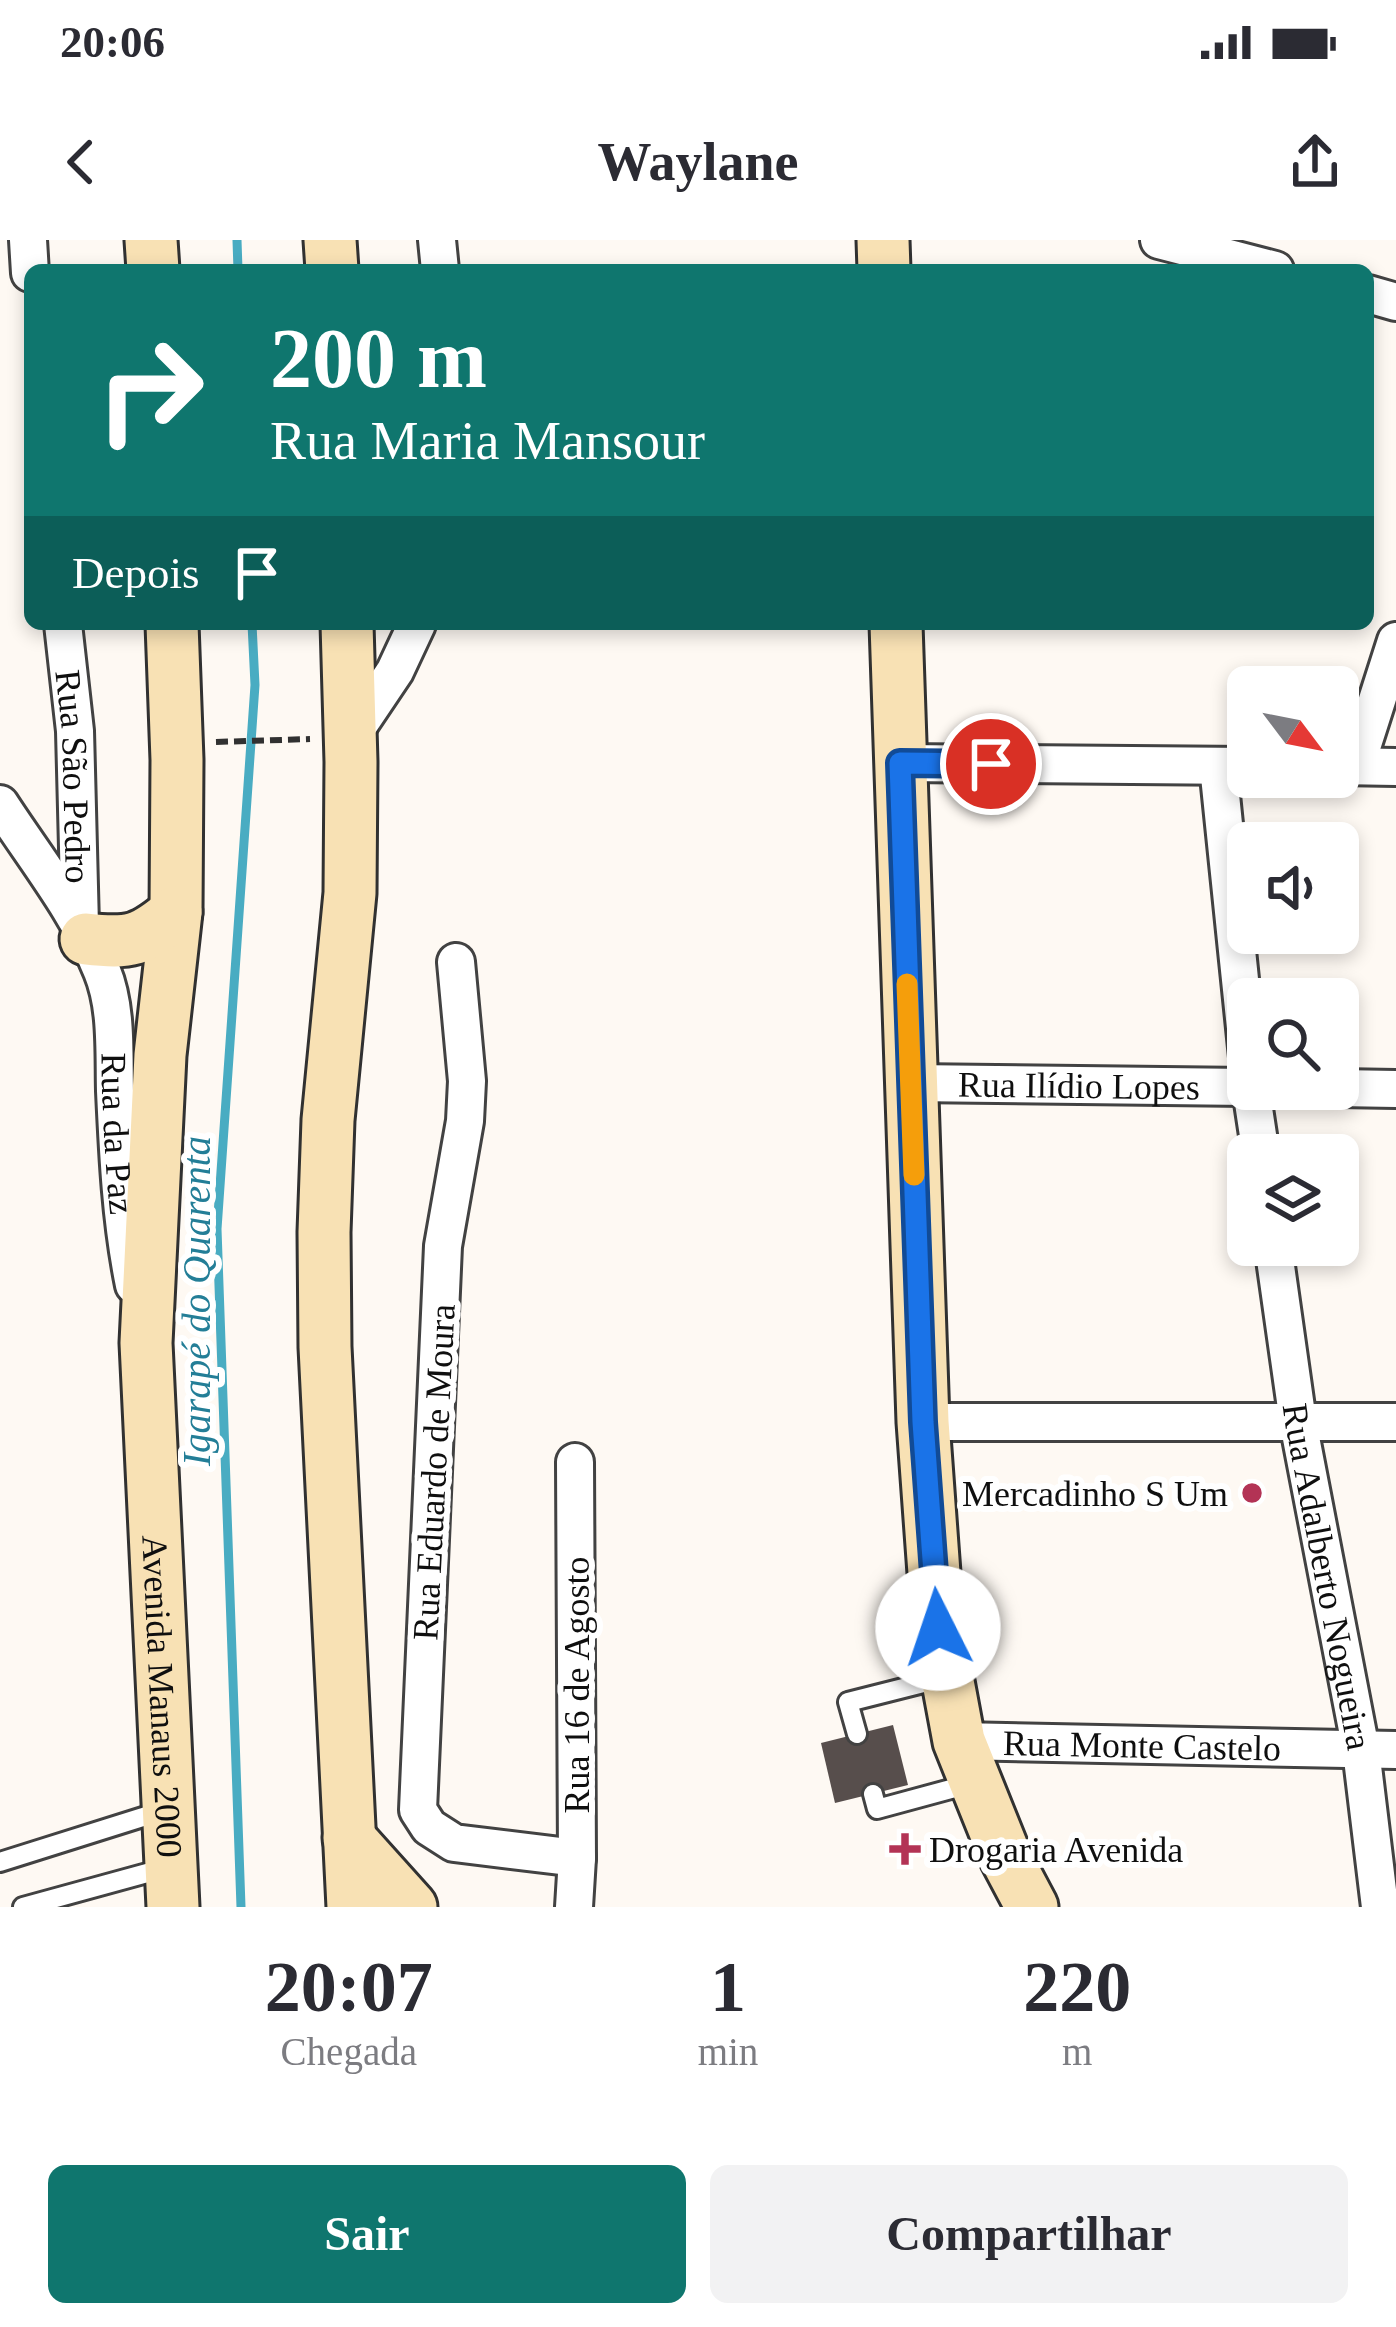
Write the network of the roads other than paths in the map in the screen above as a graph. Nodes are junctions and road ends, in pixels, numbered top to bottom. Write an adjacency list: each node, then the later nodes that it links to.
1 (1160, 240): 2 (street)
2 (1252, 264)
3 (64, 630): 18 (street, Rua São Pedro)
4 (172, 630): 17 (street, Avenida Manaus 2000)
5 (345, 630): 10 (street)
6 (414, 630): 10 (street)
7 (896, 630): 11 (street)
8 (1396, 641): 9 (street)
9 (1359, 735)
10 (325, 739): 37 (street)
11 (900, 763): 12 (street); 21 (street)
12 (1227, 766)
13 (1359, 766): 14 (street)
14 (1396, 767)
15 (1235, 798): 20 (street)
16 (0, 804): 18 (street)
17 (176, 912): 18 (street); 26 (street, Avenida Manaus 2000)
18 (83, 933): 26 (street, Rua da Paz)
19 (456, 962): 38 (street, Rua Eduardo de Moura)
20 (1244, 978)
21 (910, 1083): 22 (street, Rua Ilídio Lopes); 27 (street)
22 (1227, 1088)
23 (1359, 1088): 24 (street)
24 (1396, 1089)
25 (1276, 1266): 28 (street, Rua Adalberto Nogueira)
26 (146, 1343): 36 (street, Avenida Manaus 2000)
27 (923, 1422): 28 (street); 31 (street)
28 (1298, 1422): 29 (street); 33 (street, Rua Adalberto Nogueira)
29 (1396, 1423)
30 (575, 1462): 38 (street, Rua 16 de Agosto)
31 (948, 1677): 32 (lane); 34 (street)
32 (857, 1734)
33 (1378, 1750): 34 (street, Rua Monte Castelo); 46 (street, Rua Adalberto Nogueira)
34 (968, 1762): 35 (lane); 45 (street)
35 (873, 1794)
36 (167, 1810): 39 (lane); 40 (street, Avenida Manaus 2000)
37 (349, 1838): 42 (street); 43 (street)
38 (577, 1858): 44 (street, Rua 16 de Agosto)
39 (0, 1862)
40 (172, 1887): 41 (lane)
41 (23, 1907)
42 (353, 1907)
43 (411, 1907)
44 (574, 1907)
45 (1032, 1907)
46 (1380, 1907)

